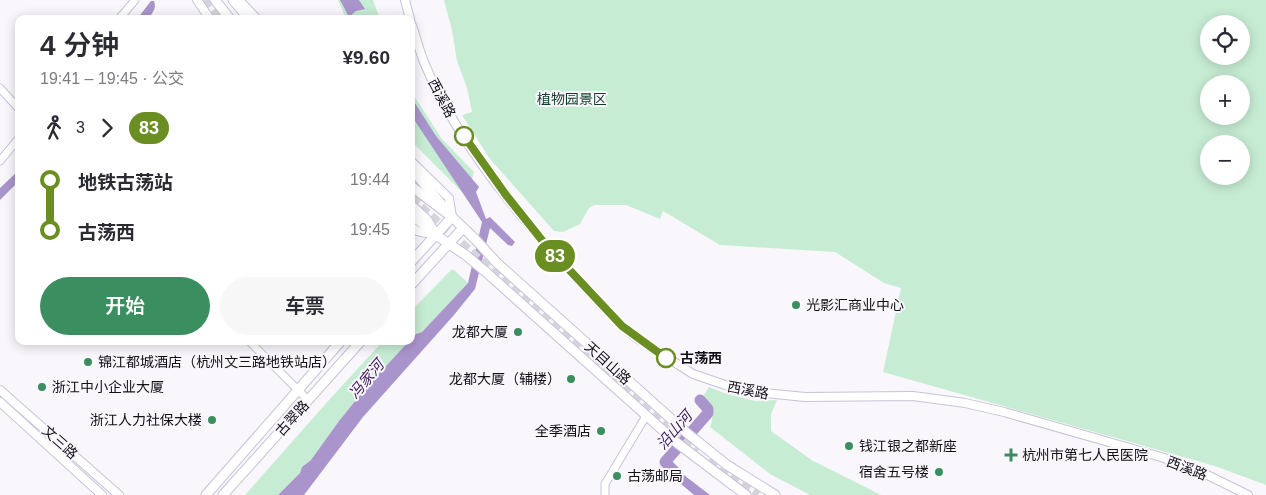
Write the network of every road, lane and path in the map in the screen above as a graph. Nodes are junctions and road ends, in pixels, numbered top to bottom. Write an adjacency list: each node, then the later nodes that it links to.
1 (135, 0): 7 (street)
2 (197, 0): 8 (main road)
3 (215, 0): 9 (main road)
4 (233, 0): 10 (main road)
5 (239, 0): 11 (main road)
6 (405, 0): 12 (main road)
7 (122, 15)
8 (208, 15)
9 (227, 15)
10 (246, 15)
11 (253, 15)
12 (409, 15)
13 (415, 35): 45 (main road, 西溪路)
14 (0, 88): 15 (street)
15 (15, 105)
16 (15, 143): 17 (street)
17 (0, 161)
18 (415, 164): 23 (main road, 天目山路)
19 (415, 173): 23 (main road)
20 (415, 189): 23 (main road, 天目山路)
21 (415, 209): 26 (main road, 天目山路)
22 (415, 217): 26 (main road)
23 (452, 217): 24 (main road, 天目山路); 26 (main road)
24 (463, 228): 27 (main road); 44 (main road, 天目山路, bridge)
25 (415, 229): 26 (main road, 天目山路)
26 (436, 235): 27 (main road, 天目山路); 28 (main road)
27 (448, 243): 29 (main road); 37 (main road, 天目山路)
28 (415, 258)
29 (415, 280)
30 (253, 345): 34 (street)
31 (337, 345): 34 (main road, 古翠路)
32 (357, 345): 35 (main road, 古翠路)
33 (0, 390): 39 (main road, 文三路)
34 (298, 390): 35 (street); 40 (main road, 古翠路)
35 (308, 400): 41 (main road, 古翠路)
36 (0, 402): 38 (main road, 文三路)
37 (646, 416): 42 (street); 43 (main road, 天目山路)
38 (102, 495)
39 (119, 495)
40 (206, 495)
41 (223, 495)
42 (605, 495)
43 (746, 495)
44 (775, 495)
45 (1248, 495)

